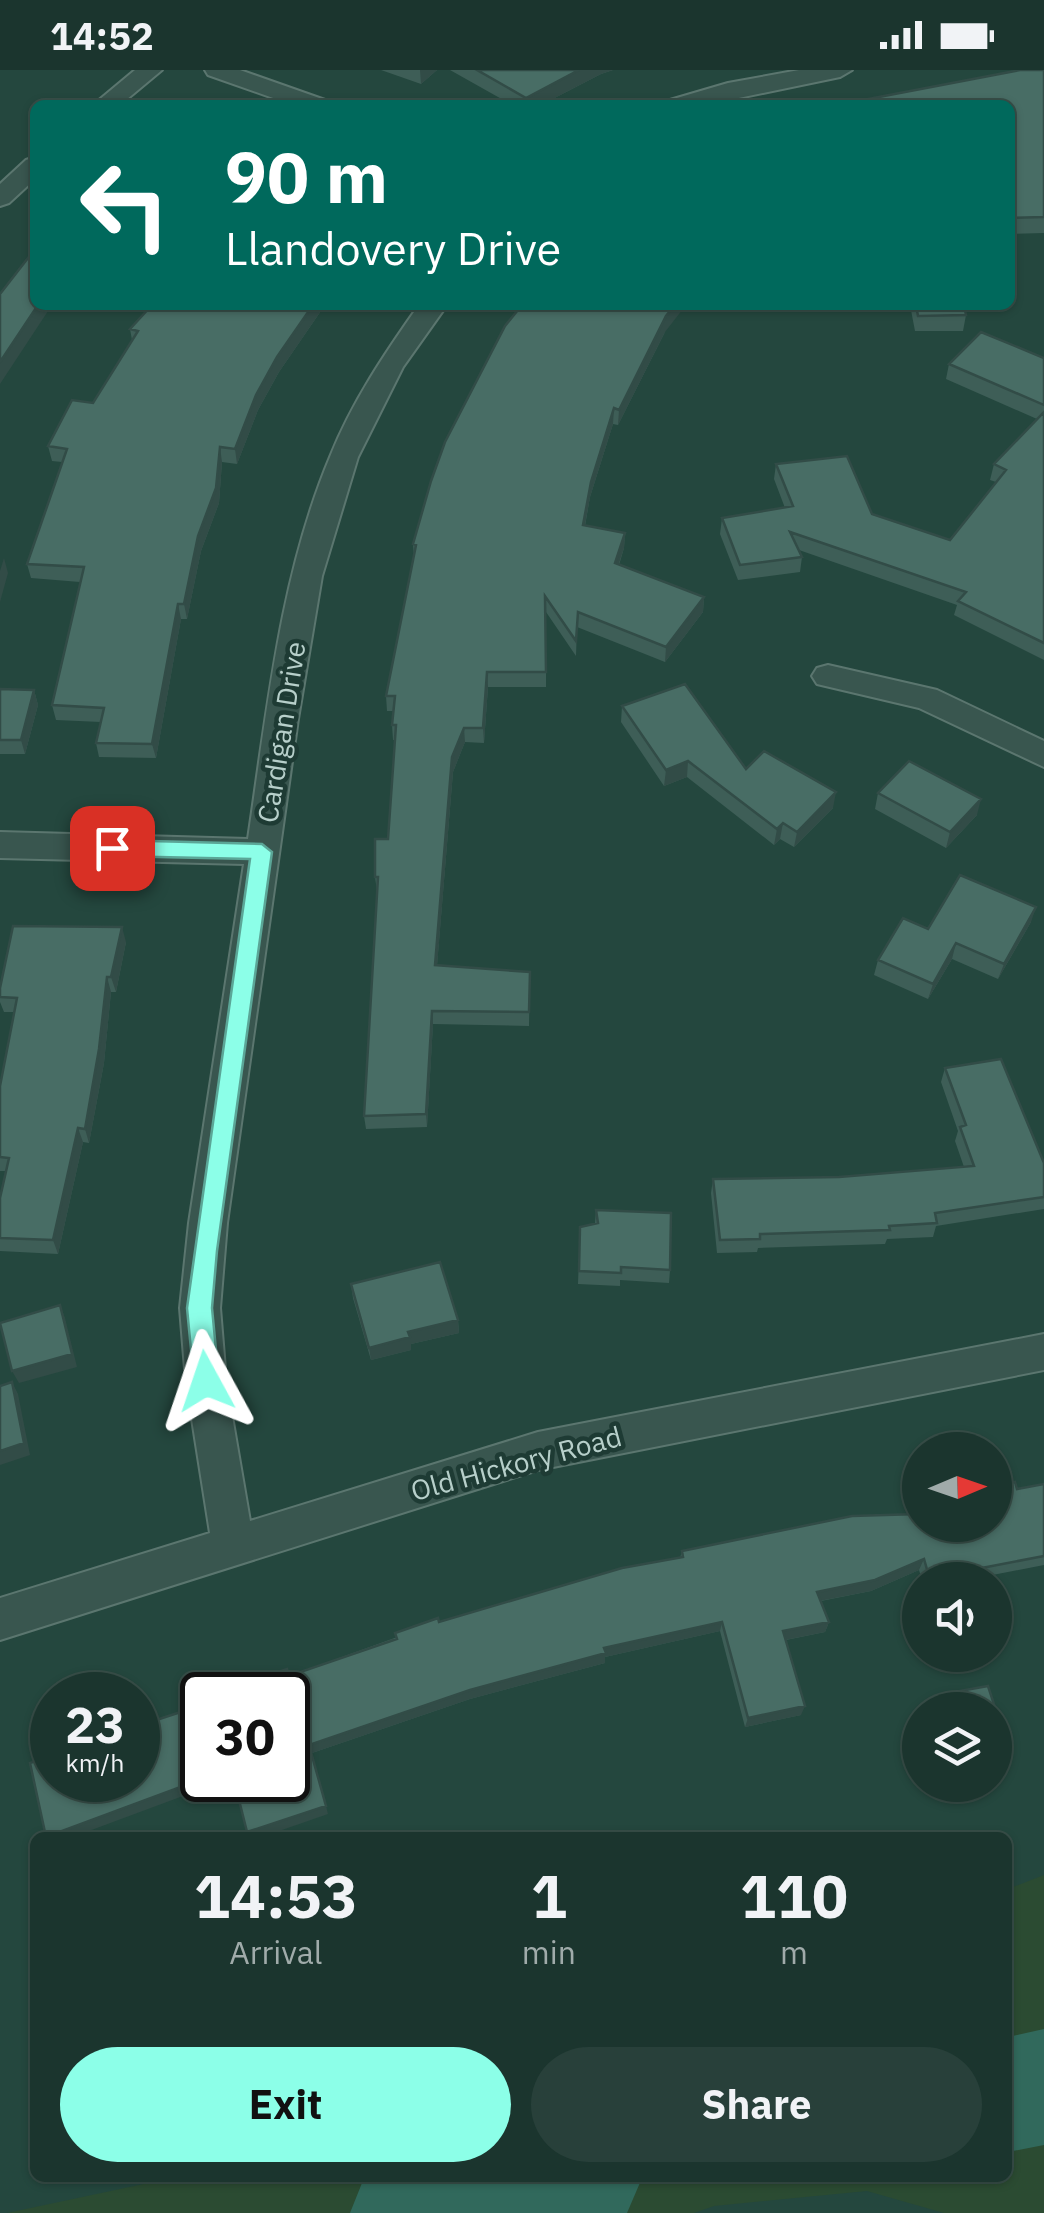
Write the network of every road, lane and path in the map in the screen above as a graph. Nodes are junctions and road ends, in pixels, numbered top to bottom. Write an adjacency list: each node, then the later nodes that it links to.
1 (150, 70): 4 (street)
2 (218, 70): 5 (street)
3 (840, 70): 6 (street)
4 (111, 100)
5 (302, 100)
6 (695, 100)
7 (30, 170): 8 (street)
8 (0, 198)
9 (429, 310): 13 (street, Cardigan Drive)
10 (828, 676): 11 (street)
11 (1044, 755)
12 (0, 845): 13 (street)
13 (262, 852): 15 (street, Cardigan Drive)
14 (1044, 1352): 15 (street, Old Hickory Road)
15 (234, 1544): 16 (street, Old Hickory Road)
16 (0, 1619)

